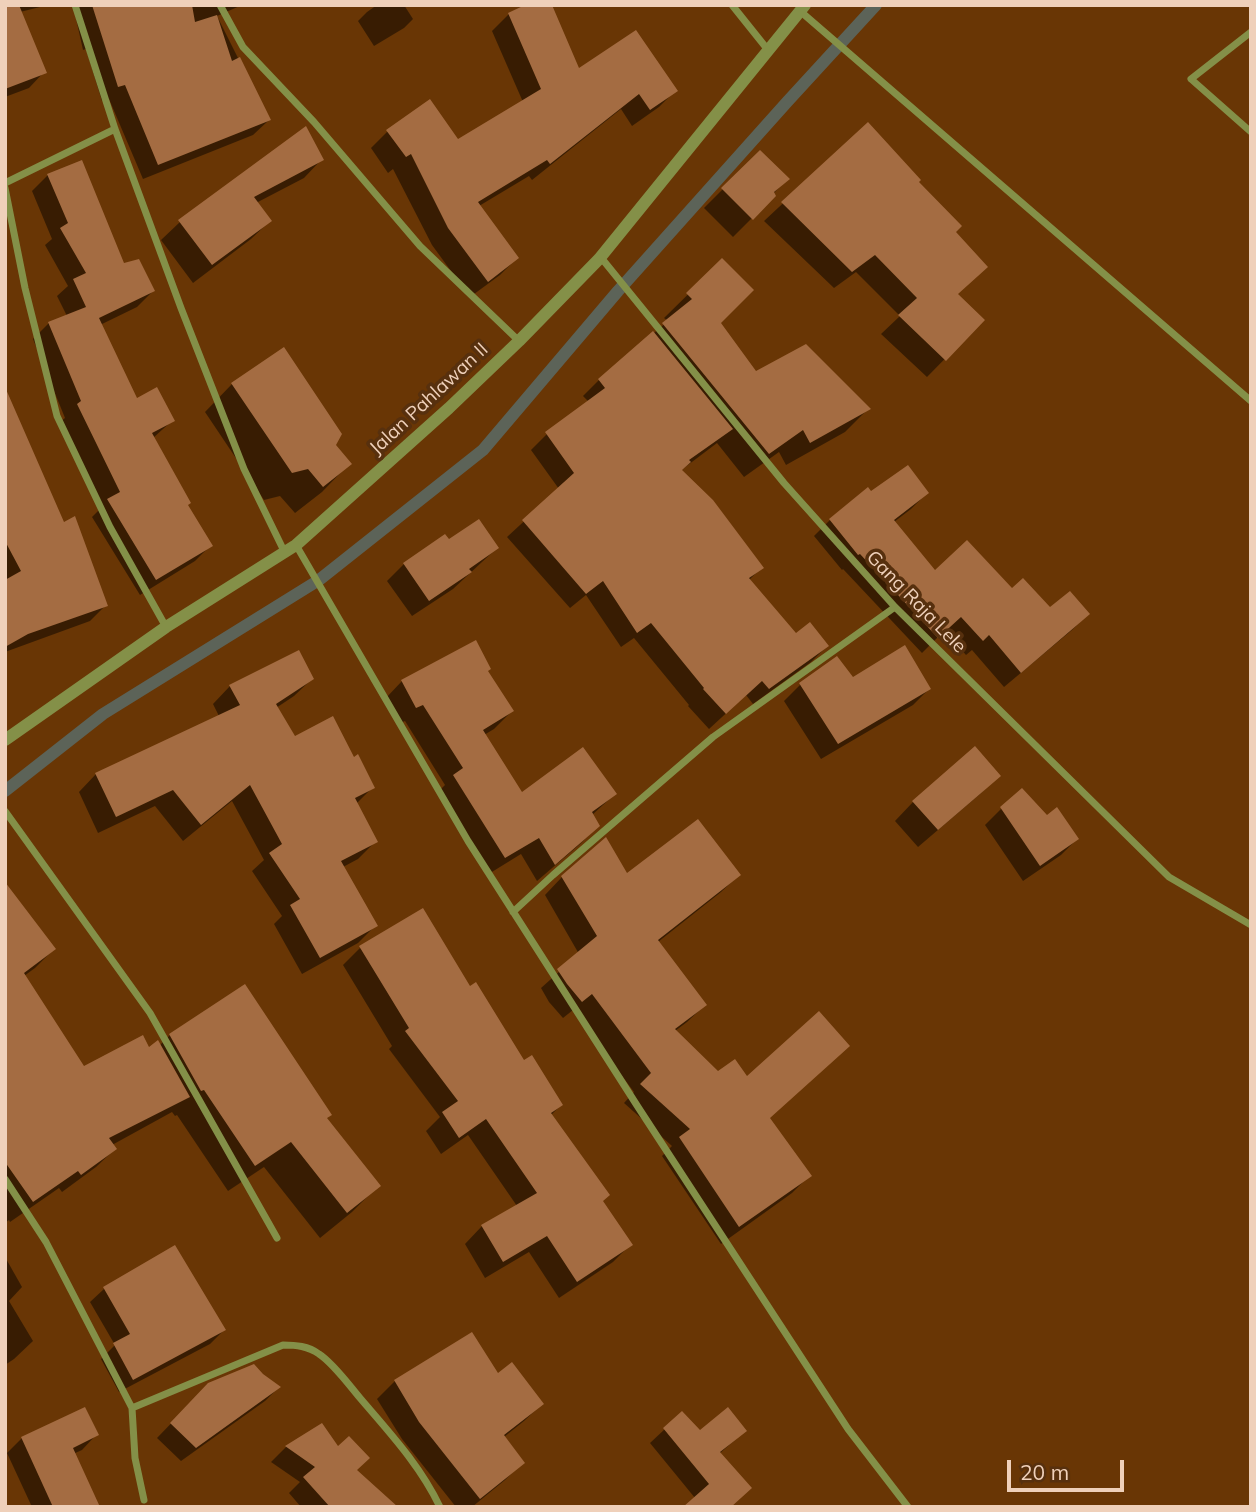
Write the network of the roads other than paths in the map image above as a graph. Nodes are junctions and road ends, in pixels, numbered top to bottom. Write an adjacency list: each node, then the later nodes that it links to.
1 (75, 5): 7 (street)
2 (220, 5): 12 (street)
3 (732, 5): 6 (street)
4 (802, 8): 6 (street, Jalan Pahlawan II); 13 (street)
5 (1251, 33): 8 (street)
6 (768, 50): 11 (street, Jalan Pahlawan II)
7 (115, 128): 9 (street); 14 (street)
8 (1251, 132)
9 (5, 183)
10 (5, 188): 16 (street)
11 (601, 259): 12 (street, Jalan Pahlawan II); 15 (street, Gang Raja Lele)
12 (519, 341): 14 (street, Jalan Pahlawan II)
13 (1251, 401)
14 (290, 549): 16 (street, Jalan Pahlawan II); 19 (street)
15 (895, 607): 19 (street); 20 (street, Gang Raja Lele)
16 (166, 627): 17 (street, Jalan Pahlawan II)
17 (5, 740)
18 (5, 811): 22 (street)
19 (513, 912): 26 (street)
20 (1251, 925)
21 (5, 1179): 23 (street)
22 (277, 1238)
23 (132, 1408): 24 (street); 25 (street)
24 (145, 1500)
25 (440, 1507)
26 (908, 1507)

